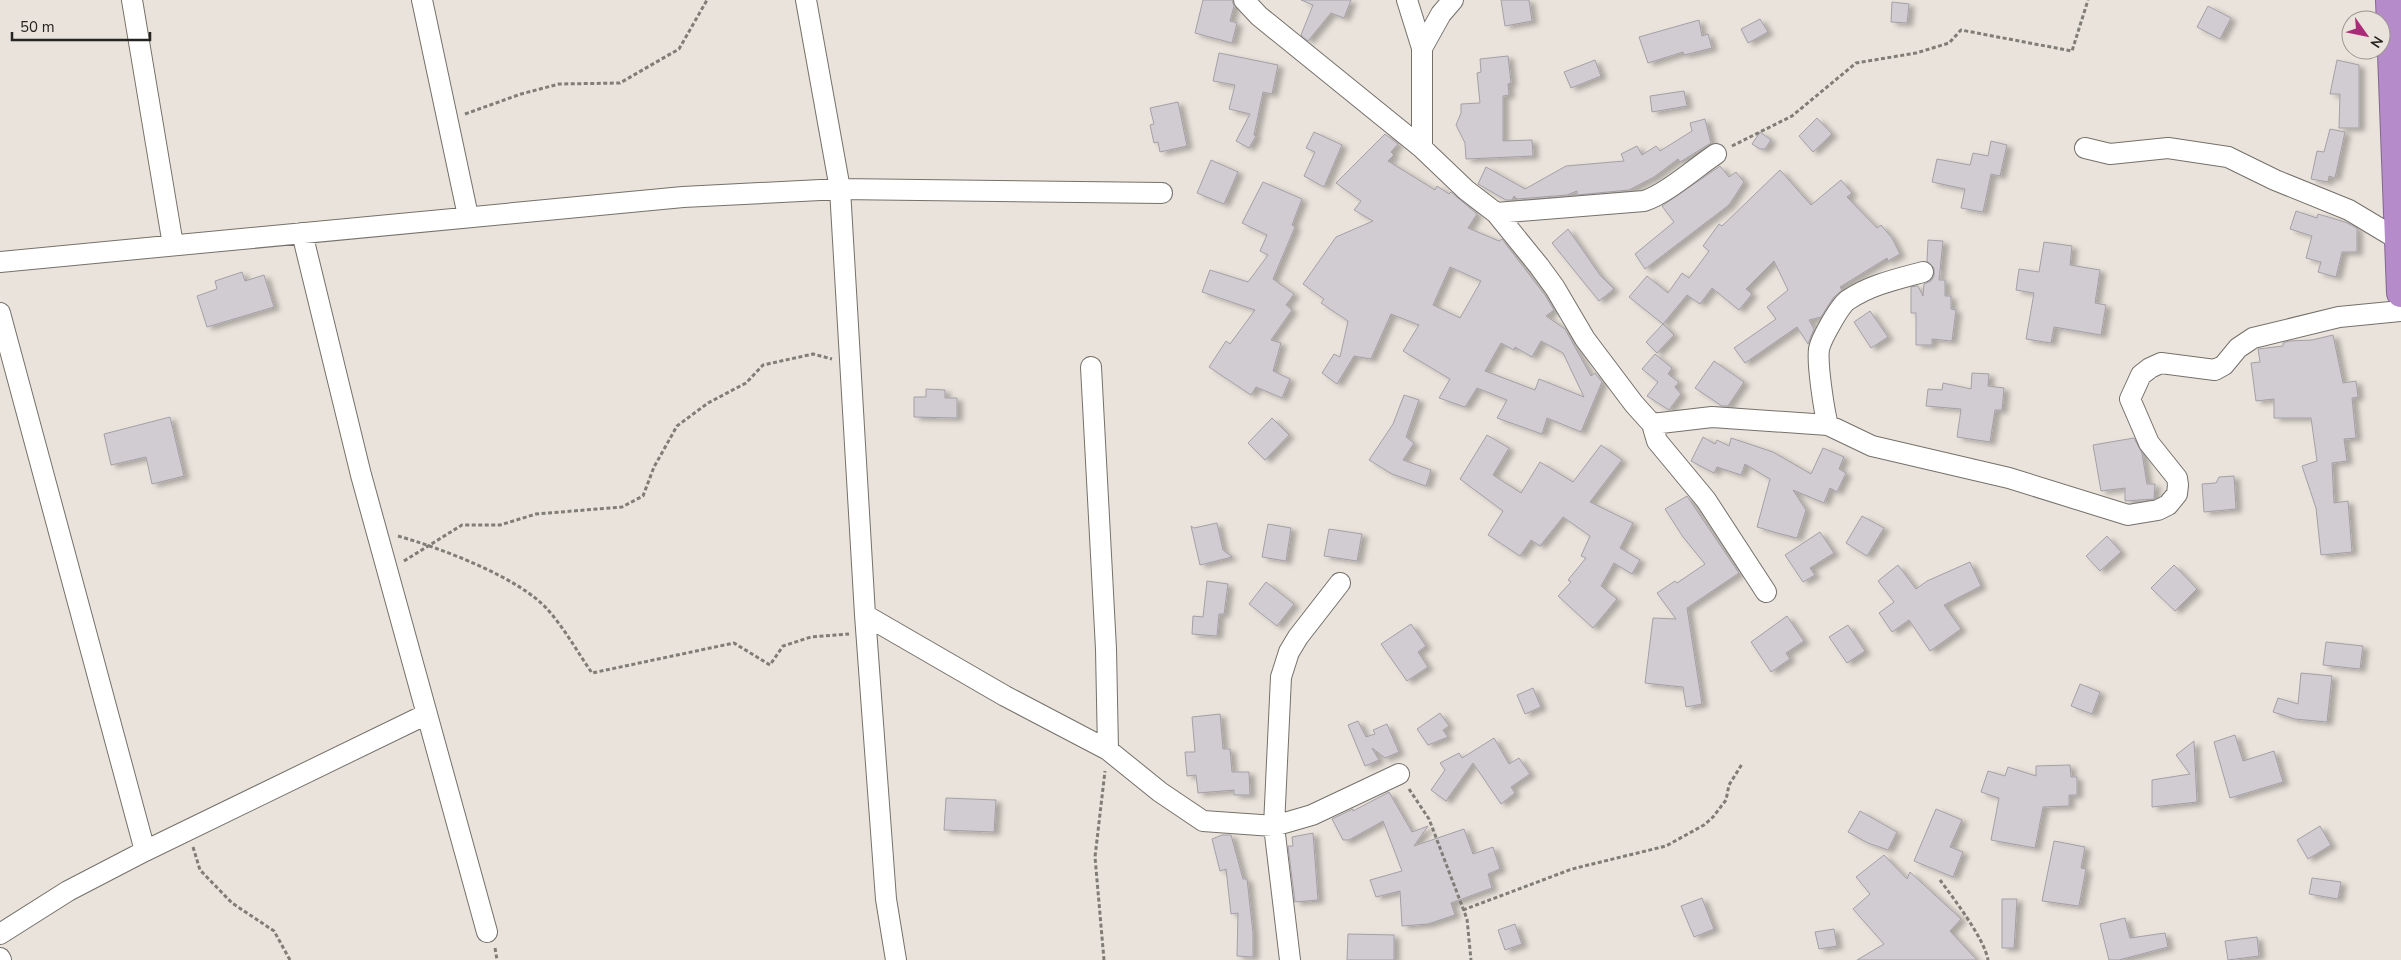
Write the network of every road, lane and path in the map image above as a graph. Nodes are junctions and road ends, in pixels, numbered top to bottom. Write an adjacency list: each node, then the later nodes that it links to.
1 (132, 0): 21 (street)
2 (422, 0): 11 (street)
3 (707, 0): 11 (path)
4 (806, 0): 15 (street)
5 (1244, 0): 12 (street)
6 (1407, 0): 10 (street)
7 (1453, 0): 10 (street)
8 (2088, 0): 14 (path)
9 (2390, 0): 20 (highway)
10 (1422, 48): 12 (street)
11 (448, 120): 18 (street)
12 (1422, 148): 17 (street)
13 (2085, 148): 20 (street)
14 (1716, 154): 17 (street)
15 (840, 189): 16 (street); 18 (street); 27 (street)
16 (1162, 193)
17 (1496, 213): 29 (street)
18 (468, 216): 19 (street)
19 (302, 232): 21 (street); 31 (street)
20 (2399, 240): 24 (highway)
21 (173, 244): 22 (street)
22 (0, 262)
23 (1923, 272): 30 (street)
24 (2401, 292)
25 (2401, 311): 30 (street)
26 (0, 313): 44 (street)
27 (850, 364): 32 (path); 36 (street)
28 (1091, 367): 39 (street)
29 (1652, 424): 30 (street); 35 (street)
30 (1828, 425)
31 (378, 531): 32 (path); 33 (street)
32 (430, 547): 33 (path); 37 (path)
33 (387, 565): 38 (street)
34 (1340, 583): 42 (street)
35 (1766, 592)
36 (865, 615): 37 (street); 39 (street)
37 (866, 636): 50 (street)
38 (427, 714): 43 (street); 47 (street)
39 (1108, 750): 42 (street); 51 (path)
40 (1742, 764): 46 (path)
41 (1399, 774): 42 (street); 46 (path)
42 (1274, 826): 52 (street)
43 (188, 830): 44 (street); 49 (path)
44 (145, 851): 48 (street)
45 (1940, 880): 54 (path)
46 (1463, 910): 53 (path)
47 (487, 932)
48 (0, 934)
49 (290, 960)
50 (896, 960)
51 (1104, 960)
52 (1290, 960)
53 (1471, 960)
54 (1988, 960)

